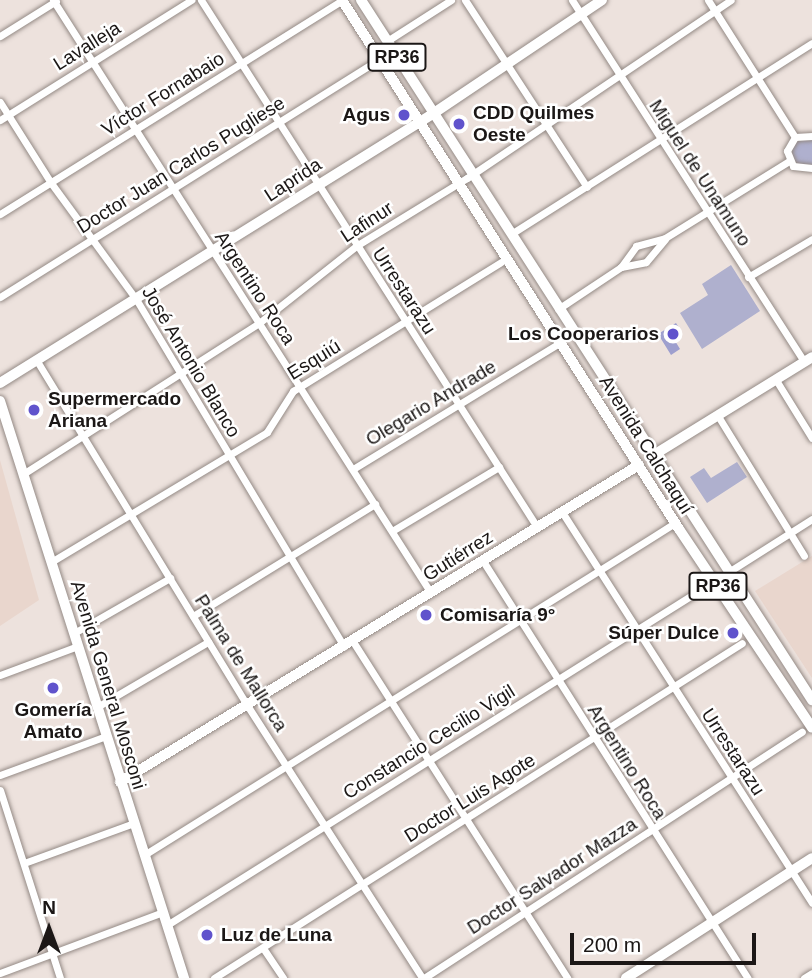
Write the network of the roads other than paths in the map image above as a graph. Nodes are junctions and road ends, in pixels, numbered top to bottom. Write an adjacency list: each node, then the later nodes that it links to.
1 (191, 0): 18 (street, Lavalleja)
2 (201, 0): 19 (street, Urrestarazu)
3 (342, 0): 17 (main road, Avenida Calchaquí / RP36); 19 (street, Víctor Fornabaio)
4 (361, 0): 15 (main road, Avenida Calchaquí / RP36)
5 (451, 0): 15 (street)
6 (464, 0): 20 (street)
7 (572, 0): 13 (street, Miguel de Unamuno)
8 (602, 0): 13 (street, Laprida)
9 (708, 0): 12 (street)
10 (731, 0): 12 (street, Lafinur)
11 (55, 1): 14 (street); 18 (street, Argentino Roca)
12 (715, 11): 21 (street, Lafinur); 22 (street)
13 (581, 15): 20 (street, Laprida); 21 (street, Miguel de Unamuno)
14 (0, 36)
15 (387, 41): 25 (main road, Avenida Calchaquí / RP36)
16 (812, 43): 22 (street)
17 (380, 59): 27 (main road, Avenida Calchaquí / RP36); 28 (street, Doctor Juan Carlos Pugliese)
18 (92, 62): 24 (street, Lavalleja); 30 (street, Argentino Roca)
19 (241, 65): 28 (street, Urrestarazu); 30 (street, Víctor Fornabaio)
20 (506, 65): 25 (street, Laprida); 29 (street)
21 (620, 76): 29 (street, Lafinur); 33 (street, Miguel de Unamuno)
22 (756, 78): 32 (street); 33 (street)
23 (0, 102): 24 (street, José Antonio Blanco)
24 (8, 115): 26 (street, Lavalleja); 37 (street, José Antonio Blanco)
25 (431, 116): 27 (street, Laprida); 36 (main road, Avenida Calchaquí / RP36)
26 (0, 120)
27 (419, 123): 38 (main road, Avenida Calchaquí / RP36); 39 (street, Laprida)
28 (277, 124): 39 (street, Urrestarazu); 41 (street, Doctor Juan Carlos Pugliese)
29 (545, 125): 36 (street, Lafinur); 40 (street)
30 (135, 130): 37 (street, Víctor Fornabaio); 41 (street, Argentino Roca)
31 (812, 136): 32 (street)
32 (795, 137): 34 (street)
33 (660, 139): 40 (street); 43 (street, Miguel de Unamuno)
34 (789, 162): 35 (street); 43 (street)
35 (812, 168)
36 (471, 175): 38 (street, Lafinur); 44 (main road, Avenida Calchaquí / RP36)
37 (51, 183): 42 (street, Víctor Fornabaio); 46 (street, José Antonio Blanco)
38 (459, 183): 48 (street, Lafinur); 58 (main road, Avenida Calchaquí / RP36)
39 (317, 185): 48 (street, Urrestarazu); 49 (street, Laprida)
40 (587, 187): 44 (street)
41 (174, 189): 46 (street, Doctor Juan Carlos Pugliese); 49 (street, Argentino Roca)
42 (0, 214)
43 (707, 214): 45 (street); 52 (street, Miguel de Unamuno)
44 (510, 234): 55 (main road, Avenida Calchaquí / RP36)
45 (665, 238): 51 (street); 51 (street)
46 (91, 239): 53 (street, Doctor Juan Carlos Pugliese); 54 (street, José Antonio Blanco)
47 (812, 239): 52 (street)
48 (356, 246): 56 (street, Urrestarazu); 57 (street, Lafinur)
49 (213, 251): 54 (street, Laprida); 57 (street, Argentino Roca)
50 (501, 262): 56 (street, Esquiú)
51 (621, 267): 55 (street)
52 (748, 277): 59 (street, Miguel de Unamuno)
53 (0, 297)
54 (136, 299): 60 (street, Laprida); 61 (street, José Antonio Blanco)
55 (558, 309): 72 (main road, Avenida Calchaquí / RP36)
56 (406, 321): 64 (street, Esquiú); 66 (street, Urrestarazu)
57 (259, 323): 61 (street, Lafinur); 64 (street, Argentino Roca)
58 (561, 342): 66 (street, Olegario Andrade); 73 (main road, Avenida Calchaquí / RP36)
59 (808, 360): 62 (street, Gutiérrez)
60 (37, 361): 63 (street, Laprida); 69 (street, Palma de Mallorca)
61 (178, 374): 69 (street, Lafinur); 71 (street, José Antonio Blanco)
62 (776, 380): 67 (street, Gutiérrez); 70 (street)
63 (0, 383)
64 (300, 387): 71 (street, Esquiú); 75 (street, Argentino Roca)
65 (0, 401): 68 (street, Avenida General Mosconi)
66 (459, 404): 74 (street, Urrestarazu); 75 (street, Olegario Andrade)
67 (718, 416): 72 (street, Gutiérrez); 84 (street)
68 (3, 423): 76 (street, Avenida General Mosconi)
69 (83, 437): 76 (street, Lafinur); 79 (street, Palma de Mallorca)
70 (812, 438)
71 (228, 456): 79 (street, Esquiú); 85 (street, José Antonio Blanco)
72 (652, 456): 73 (street, Gutiérrez); 89 (main road, Avenida Calchaquí / RP36)
73 (639, 465): 78 (street, Gutiérrez); 81 (main road, Avenida Calchaquí / RP36)
74 (499, 467): 82 (street, Urrestarazu); 83 (street)
75 (353, 469): 77 (street, Argentino Roca)
76 (23, 474): 88 (street, Avenida General Mosconi)
77 (375, 504): 83 (street, Argentino Roca); 85 (street)
78 (562, 512): 82 (street, Gutiérrez); 90 (street, Urrestarazu)
79 (131, 516): 88 (street, Esquiú); 91 (street, Palma de Mallorca)
80 (812, 519): 84 (street)
81 (675, 523): 90 (street); 109 (main road, Avenida Calchaquí / RP36)
82 (537, 527): 87 (street, Gutiérrez)
83 (392, 531): 93 (street, Argentino Roca)
84 (790, 533): 86 (street); 89 (street)
85 (289, 556): 94 (street); 99 (street, José Antonio Blanco)
86 (804, 556)
87 (483, 561): 93 (street, Gutiérrez); 95 (street, Argentino Roca)
88 (51, 562): 97 (street, Avenida General Mosconi)
89 (730, 571): 105 (main road, Avenida Calchaquí / RP36)
90 (599, 572): 95 (street); 96 (street, Urrestarazu)
91 (170, 578): 94 (street, Palma de Mallorca); 97 (street)
92 (708, 585): 96 (street, Constancio Cecilio Vigil)
93 (431, 593): 99 (street, Gutiérrez)
94 (193, 616): 98 (street, Palma de Mallorca)
95 (520, 621): 103 (street, Argentino Roca); 106 (street)
96 (636, 630): 103 (street, Constancio Cecilio Vigil); 104 (street, Urrestarazu)
97 (74, 633): 101 (street, Avenida General Mosconi)
98 (208, 642): 107 (street, Palma de Mallorca); 108 (street)
99 (348, 643): 106 (street, José Antonio Blanco); 107 (street, Gutiérrez)
100 (742, 643): 104 (street, Doctor Luis Agote)
101 (78, 646): 102 (street); 108 (street, Avenida General Mosconi)
102 (0, 675)
103 (556, 680): 111 (street, Argentino Roca); 112 (street, Constancio Cecilio Vigil)
104 (672, 688): 111 (street, Doctor Luis Agote); 115 (street, Urrestarazu)
105 (812, 700)
106 (391, 702): 112 (street, José Antonio Blanco); 113 (street)
107 (247, 705): 113 (street, Palma de Mallorca); 116 (street, Gutiérrez)
108 (97, 707): 110 (street, Avenida General Mosconi)
109 (809, 732): 115 (street, Doctor Salvador Mazza)
110 (106, 736): 114 (street); 116 (street, Avenida General Mosconi)
111 (594, 738): 118 (street, Doctor Luis Agote); 121 (street, Argentino Roca)
112 (428, 761): 118 (street, José Antonio Blanco); 120 (street, Constancio Cecilio Vigil)
113 (288, 768): 120 (street, Palma de Mallorca); 122 (street)
114 (0, 775)
115 (732, 778): 121 (street, Doctor Salvador Mazza); 125 (street, Urrestarazu)
116 (120, 782): 119 (street, Avenida General Mosconi)
117 (0, 790): 124 (street)
118 (465, 819): 126 (street, Doctor Luis Agote); 129 (street, José Antonio Blanco)
119 (134, 823): 122 (street, Avenida General Mosconi); 124 (street)
120 (325, 826): 126 (street, Palma de Mallorca); 131 (street, Constancio Cecilio Vigil)
121 (652, 830): 129 (street, Doctor Salvador Mazza); 130 (street, Argentino Roca)
122 (144, 855): 128 (street, Avenida General Mosconi)
123 (812, 858): 125 (street)
124 (24, 863): 133 (street)
125 (792, 871): 127 (street, Urrestarazu); 130 (street)
126 (363, 885): 132 (street, Doctor Luis Agote); 140 (street, Palma de Mallorca)
127 (812, 903)
128 (163, 912): 131 (street, Avenida General Mosconi); 133 (street)
129 (524, 912): 140 (street, Doctor Salvador Mazza); 141 (street, José Antonio Blanco)
130 (712, 922): 142 (street); 143 (street, Argentino Roca)
131 (167, 925): 137 (street, Avenida General Mosconi)
132 (263, 947): 138 (street, Doctor Luis Agote); 139 (street)
133 (52, 953): 134 (street); 136 (street)
134 (0, 973)
135 (812, 973): 144 (street)
136 (60, 978)
137 (184, 978)
138 (214, 978)
139 (283, 978)
140 (423, 978)
141 (567, 978)
142 (626, 978)
143 (748, 978)
144 (804, 978)

